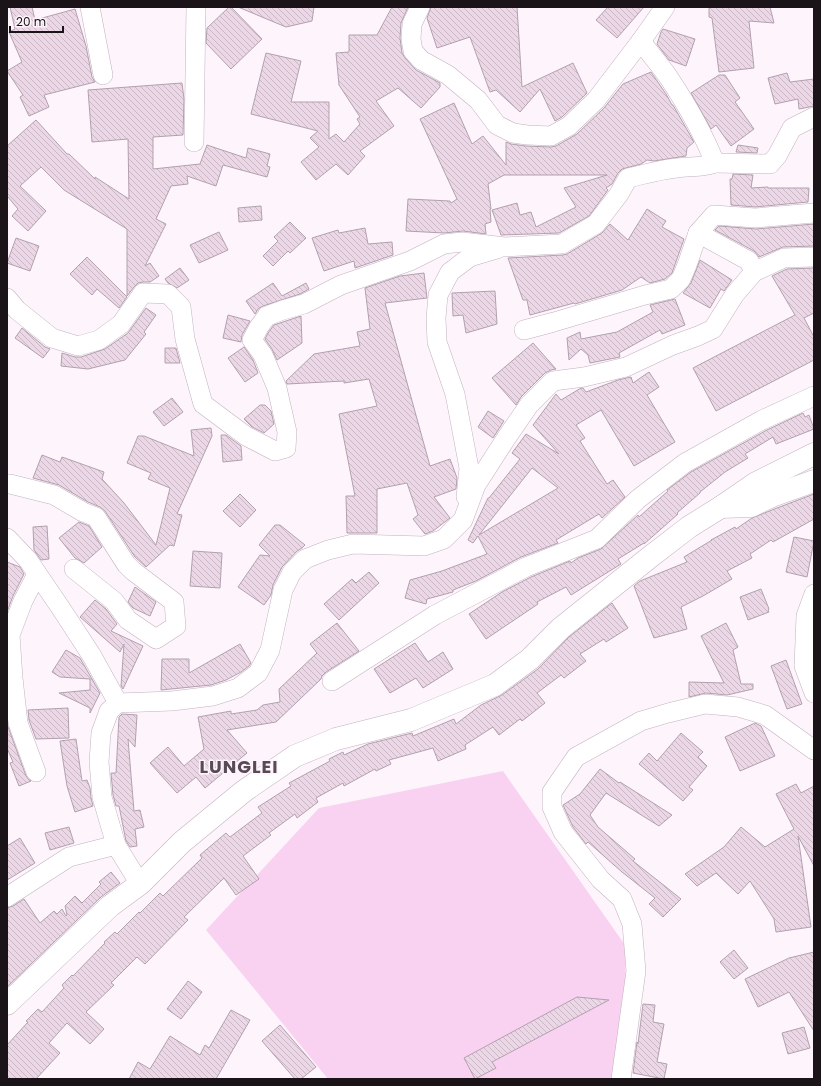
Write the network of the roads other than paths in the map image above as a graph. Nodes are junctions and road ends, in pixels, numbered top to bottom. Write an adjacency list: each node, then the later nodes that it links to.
1 (90, 7): 6 (street)
2 (196, 7): 8 (street)
3 (420, 7): 5 (street)
4 (665, 7): 5 (street)
5 (641, 41): 9 (street)
6 (103, 75)
7 (814, 117): 9 (street)
8 (194, 142)
9 (715, 163): 12 (street)
10 (814, 213): 11 (street)
11 (698, 233): 14 (street); 16 (street)
12 (505, 247): 15 (street); 22 (street)
13 (814, 257): 14 (street)
14 (754, 272): 22 (street)
15 (7, 298)
16 (524, 330)
17 (814, 396): 27 (street)
18 (814, 454): 21 (main road)
19 (814, 481): 21 (main road)
20 (7, 484): 24 (street)
21 (721, 507): 33 (main road)
22 (464, 520): 29 (street)
23 (7, 538): 25 (street)
24 (74, 569)
25 (37, 574): 29 (street); 31 (street)
26 (814, 594): 28 (street)
27 (332, 681)
28 (814, 693)
29 (118, 703): 32 (street)
30 (814, 750): 36 (street)
31 (36, 772)
32 (116, 845): 33 (street); 34 (street)
33 (140, 884): 35 (main road)
34 (7, 898)
35 (7, 1004)
36 (621, 1079)

